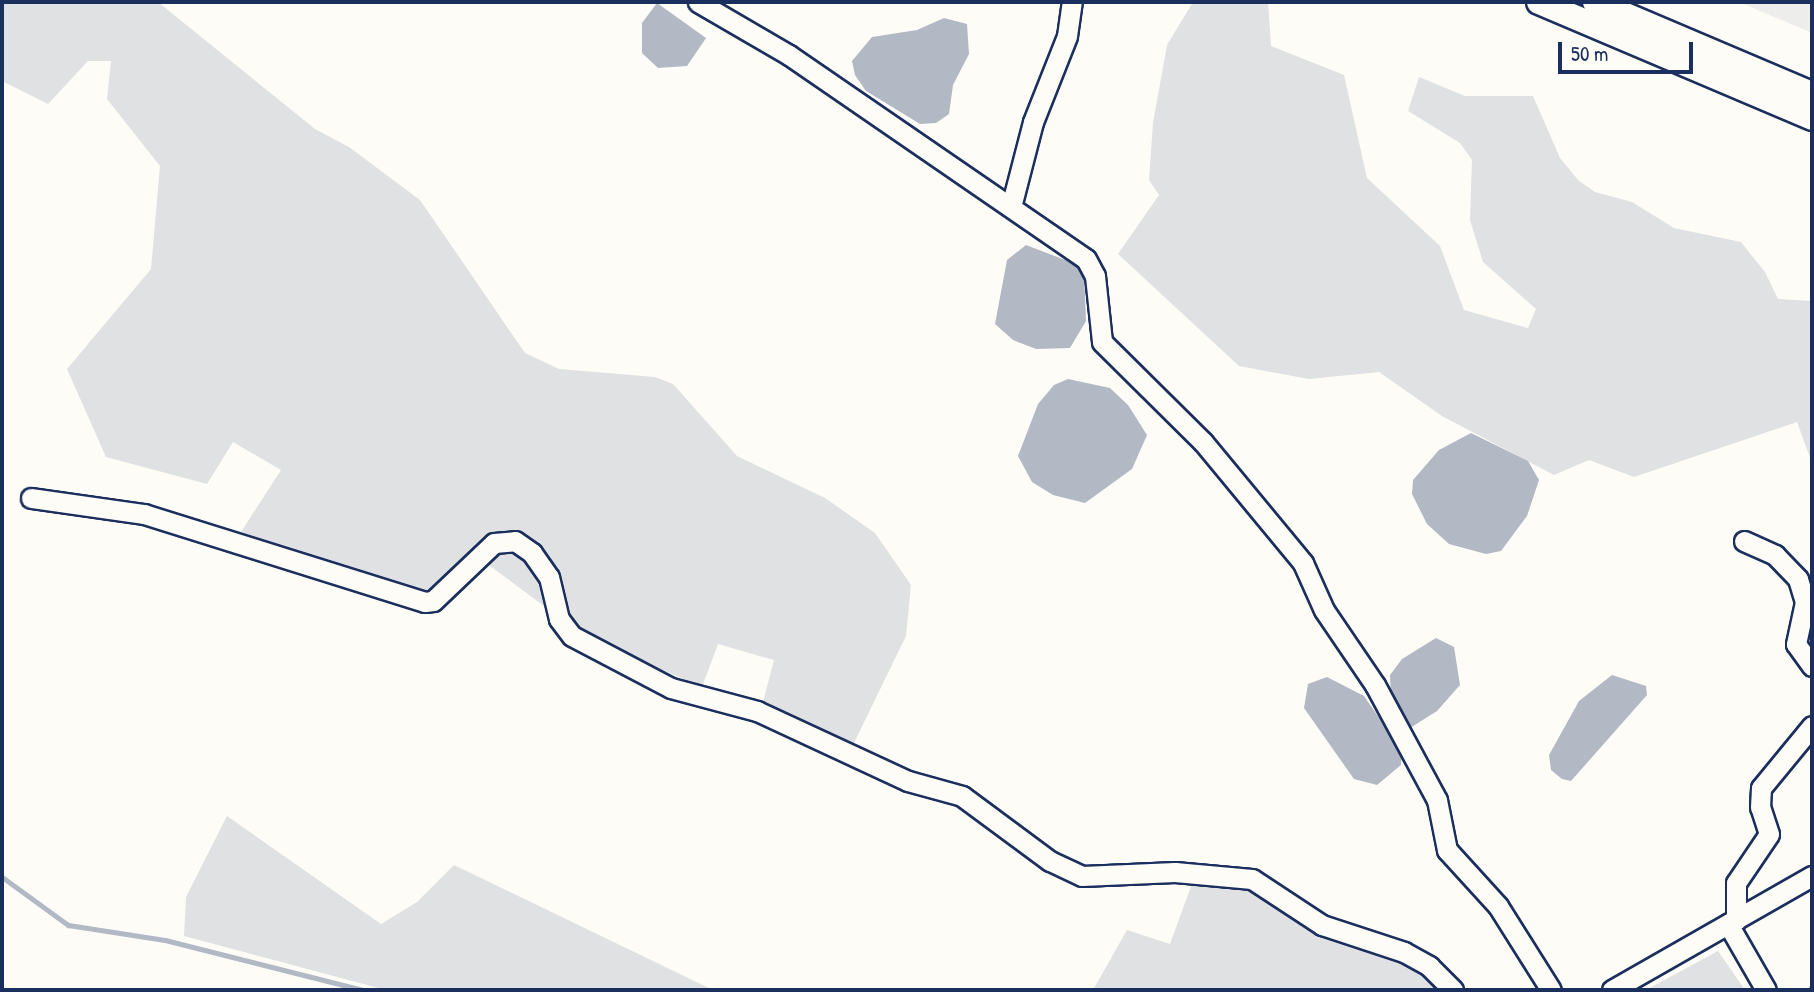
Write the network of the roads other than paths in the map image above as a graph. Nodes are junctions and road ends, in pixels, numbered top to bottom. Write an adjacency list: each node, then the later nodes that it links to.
1 (698, 2): 7 (street)
2 (1072, 2): 7 (street)
3 (1539, 2): 6 (main road)
4 (1595, 2): 5 (main road)
5 (1812, 94)
6 (1812, 118)
7 (1011, 208): 15 (street)
8 (31, 498): 14 (street)
9 (1744, 541): 10 (street)
10 (1812, 666)
11 (1812, 726): 13 (street)
12 (1812, 876): 13 (street)
13 (1732, 922): 16 (street); 17 (street)
14 (1453, 990)
15 (1551, 990)
16 (1612, 990)
17 (1766, 990)

